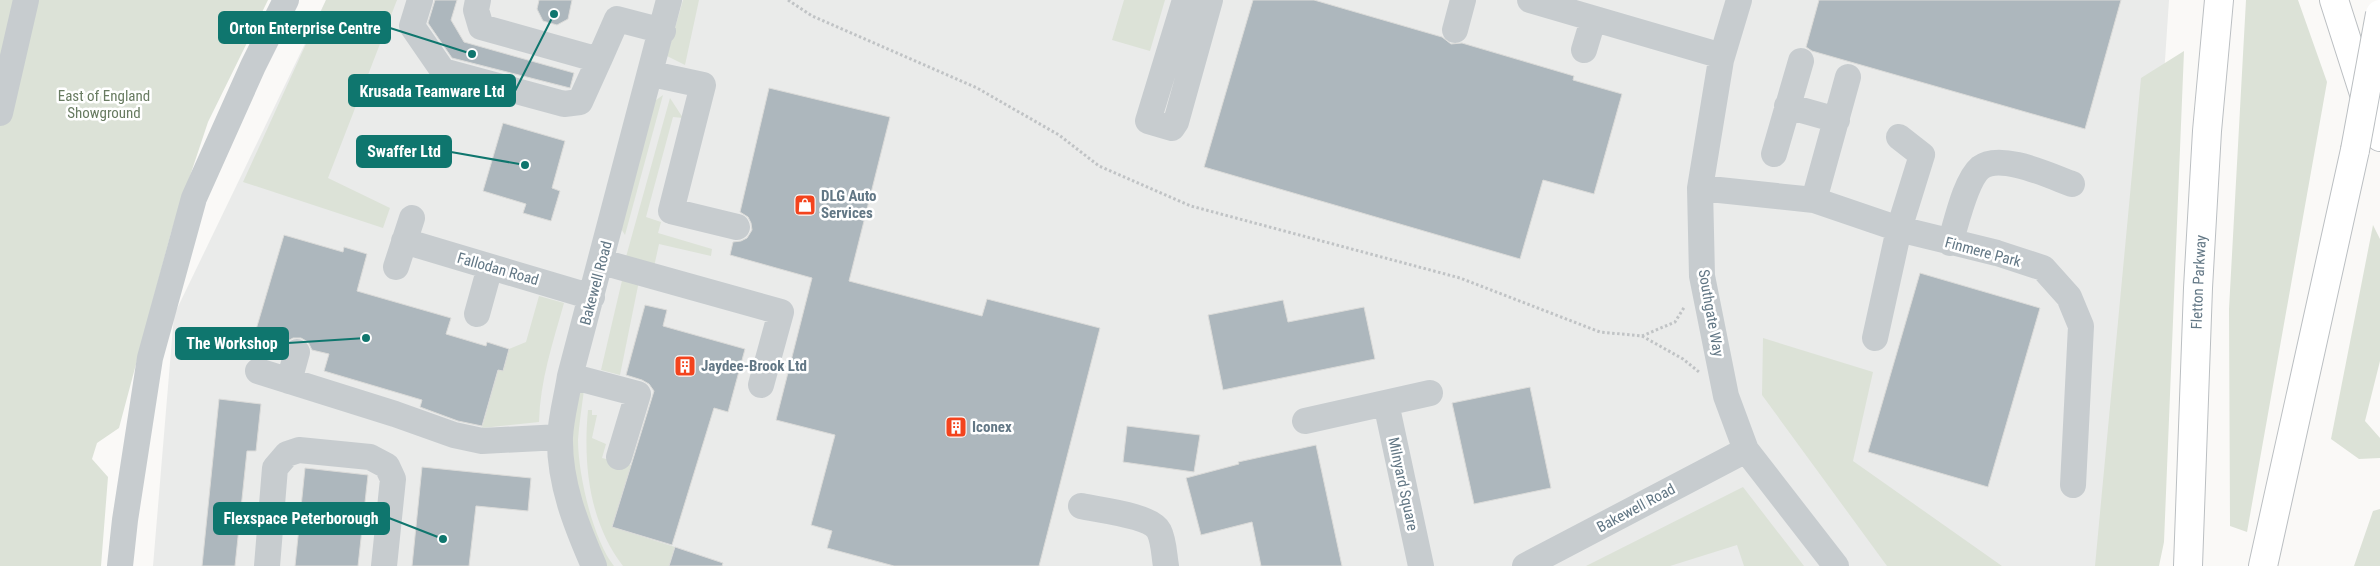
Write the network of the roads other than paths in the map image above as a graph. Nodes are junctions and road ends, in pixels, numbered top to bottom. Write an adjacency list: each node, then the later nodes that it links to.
1 (26, 0): 26 (street)
2 (286, 0): 57 (street)
3 (420, 0): 21 (street)
4 (478, 0): 21 (street)
5 (670, 0): 17 (street, Bakewell Road)
6 (1185, 0): 7 (street)
7 (1210, 0)
8 (1463, 0): 18 (street)
9 (1530, 0): 16 (street)
10 (1739, 0): 20 (street, Southgate Way)
11 (2211, 0): 28 (highway)
12 (2219, 0): 28 (highway, Fletton Parkway)
13 (2334, 0): 29 (highway)
14 (616, 9): 17 (street); 21 (street)
15 (2380, 14): 66 (highway, bridge)
16 (1593, 20): 19 (street); 20 (street)
17 (663, 30): 23 (street, Bakewell Road)
18 (1455, 30)
19 (1584, 50)
20 (1722, 56): 33 (street, Southgate Way)
21 (599, 60)
22 (1801, 61): 25 (street)
23 (652, 74): 35 (street); 38 (street, Bakewell Road)
24 (1848, 77): 27 (street)
25 (1788, 106): 27 (street); 31 (street)
26 (0, 113)
27 (1836, 120): 34 (street)
28 (2207, 131): 65 (highway, Fletton Parkway)
29 (2380, 136)
30 (1898, 137): 36 (street)
31 (1774, 154)
32 (2072, 184): 37 (street)
33 (1700, 188): 34 (street, Finmere Park); 53 (street, Southgate Way)
34 (1814, 200): 36 (street, Finmere Park)
35 (737, 227)
36 (1899, 229): 37 (street, Finmere Park); 43 (street)
37 (1950, 243): 55 (street, Finmere Park)
38 (602, 262): 41 (street, Bakewell Road); 48 (street)
39 (396, 267): 40 (street, Fallodan Road)
40 (490, 267): 41 (street, Fallodan Road); 42 (street)
41 (592, 297): 46 (street, Bakewell Road)
42 (477, 314)
43 (1875, 338)
44 (297, 352): 47 (street)
45 (258, 371): 47 (street)
46 (570, 376): 52 (street, Bakewell Road); 54 (street)
47 (289, 381): 52 (street)
48 (760, 385)
49 (1430, 393): 50 (street)
50 (1386, 403): 51 (street); 62 (street, Milnyard Square)
51 (1305, 421)
52 (560, 437): 60 (street, Bakewell Road)
53 (1746, 450): 63 (street, Bakewell Road); 64 (street, Southgate Way)
54 (618, 457)
55 (2073, 485)
56 (1080, 506): 61 (street)
57 (120, 566)
58 (267, 566): 59 (street)
59 (384, 566)
60 (594, 566)
61 (1166, 566)
62 (1421, 566)
63 (1525, 566)
64 (1836, 566)
65 (2188, 566)
66 (2263, 566)

